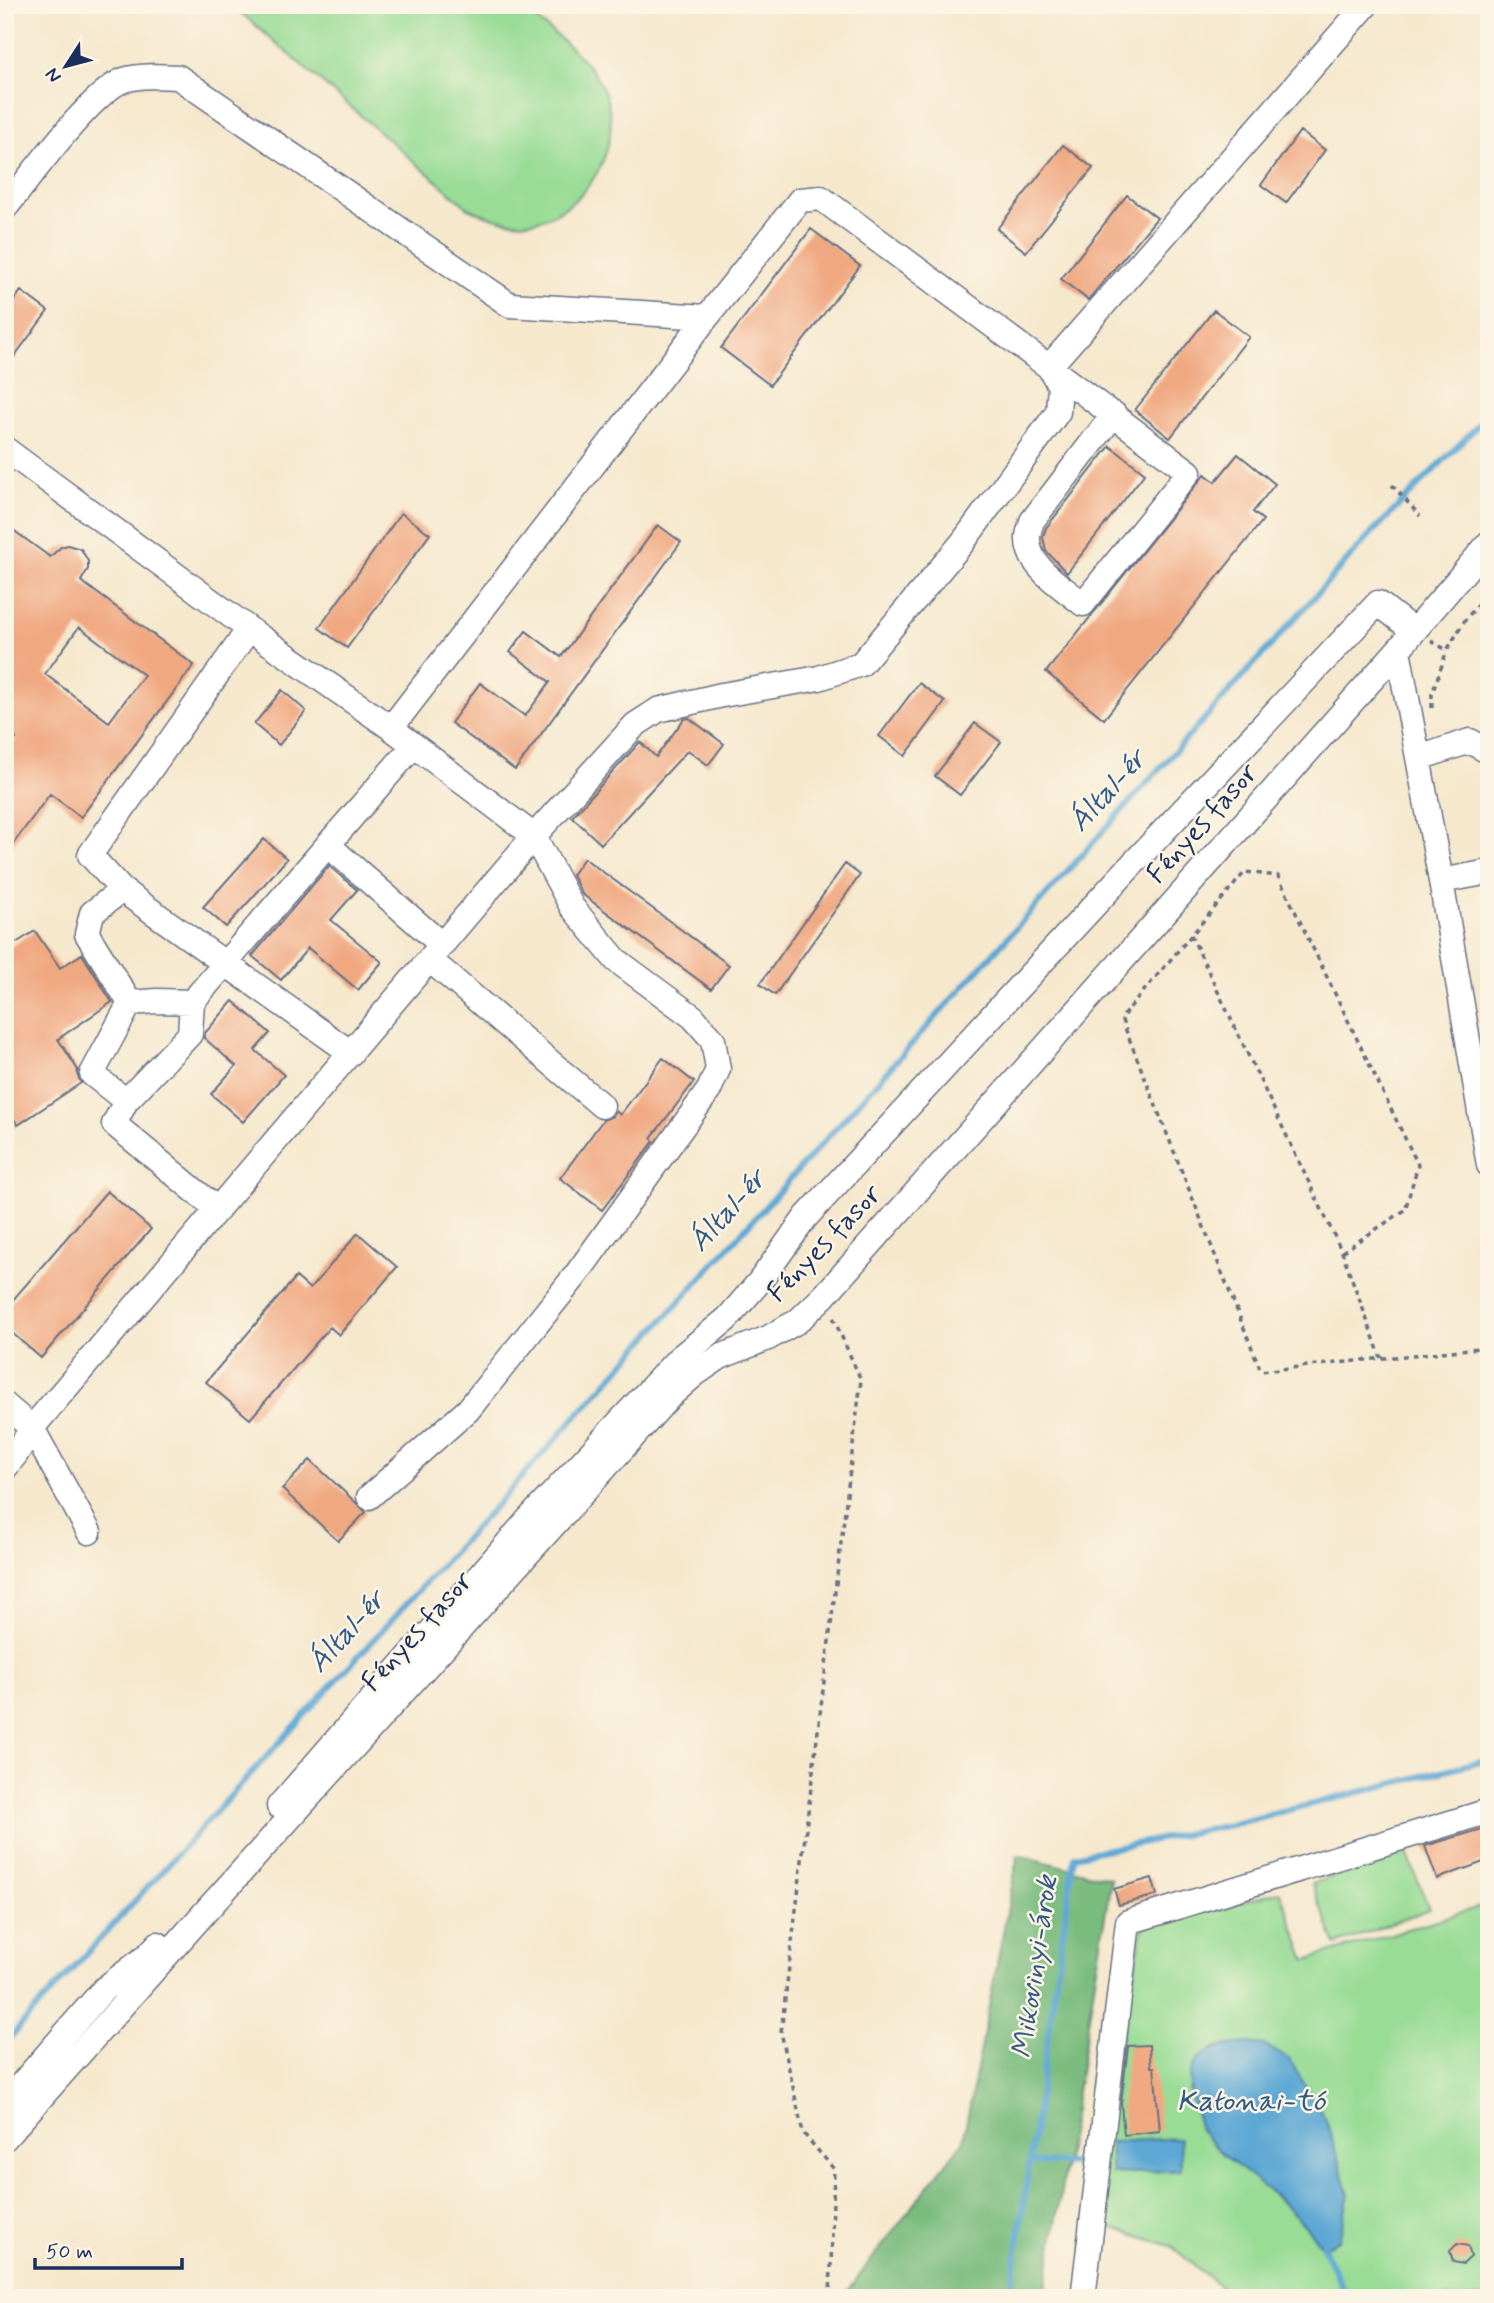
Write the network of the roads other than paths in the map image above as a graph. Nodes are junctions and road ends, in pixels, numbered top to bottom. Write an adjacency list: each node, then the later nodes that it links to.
1 (1366, 5): 4 (street)
2 (5, 208): 3 (street)
3 (708, 317): 4 (street); 11 (street)
4 (1049, 367): 5 (street); 15 (street)
5 (1114, 414): 5 (street)
6 (5, 449): 8 (street)
7 (1489, 543): 9 (street, Fényes fasor)
8 (249, 629): 11 (street); 19 (street)
9 (1414, 631): 10 (street, Fényes fasor); 35 (street)
10 (1398, 650): 14 (street); 36 (street, Fényes fasor)
11 (391, 728): 12 (street)
12 (414, 745): 15 (street); 16 (street)
13 (1489, 752): 14 (street)
14 (1419, 758): 18 (street)
15 (534, 836): 20 (street); 32 (street)
16 (328, 845): 20 (street); 21 (street)
17 (1489, 872): 18 (street)
18 (1441, 881): 27 (street)
19 (122, 890): 21 (street); 23 (street)
20 (436, 952): 24 (street); 26 (street)
21 (225, 962): 22 (street); 24 (street)
22 (192, 1002): 23 (street); 25 (street)
23 (130, 1003): 25 (street)
24 (351, 1053): 28 (street)
25 (125, 1101): 28 (street)
26 (602, 1106)
27 (1489, 1165)
28 (218, 1210): 30 (street)
29 (5, 1405): 30 (street)
30 (32, 1428): 31 (street); 33 (street)
31 (5, 1468)
32 (369, 1497)
33 (89, 1532)
34 (1489, 1811): 37 (street)
35 (5, 2103)
36 (5, 2138)
37 (1083, 2298)

